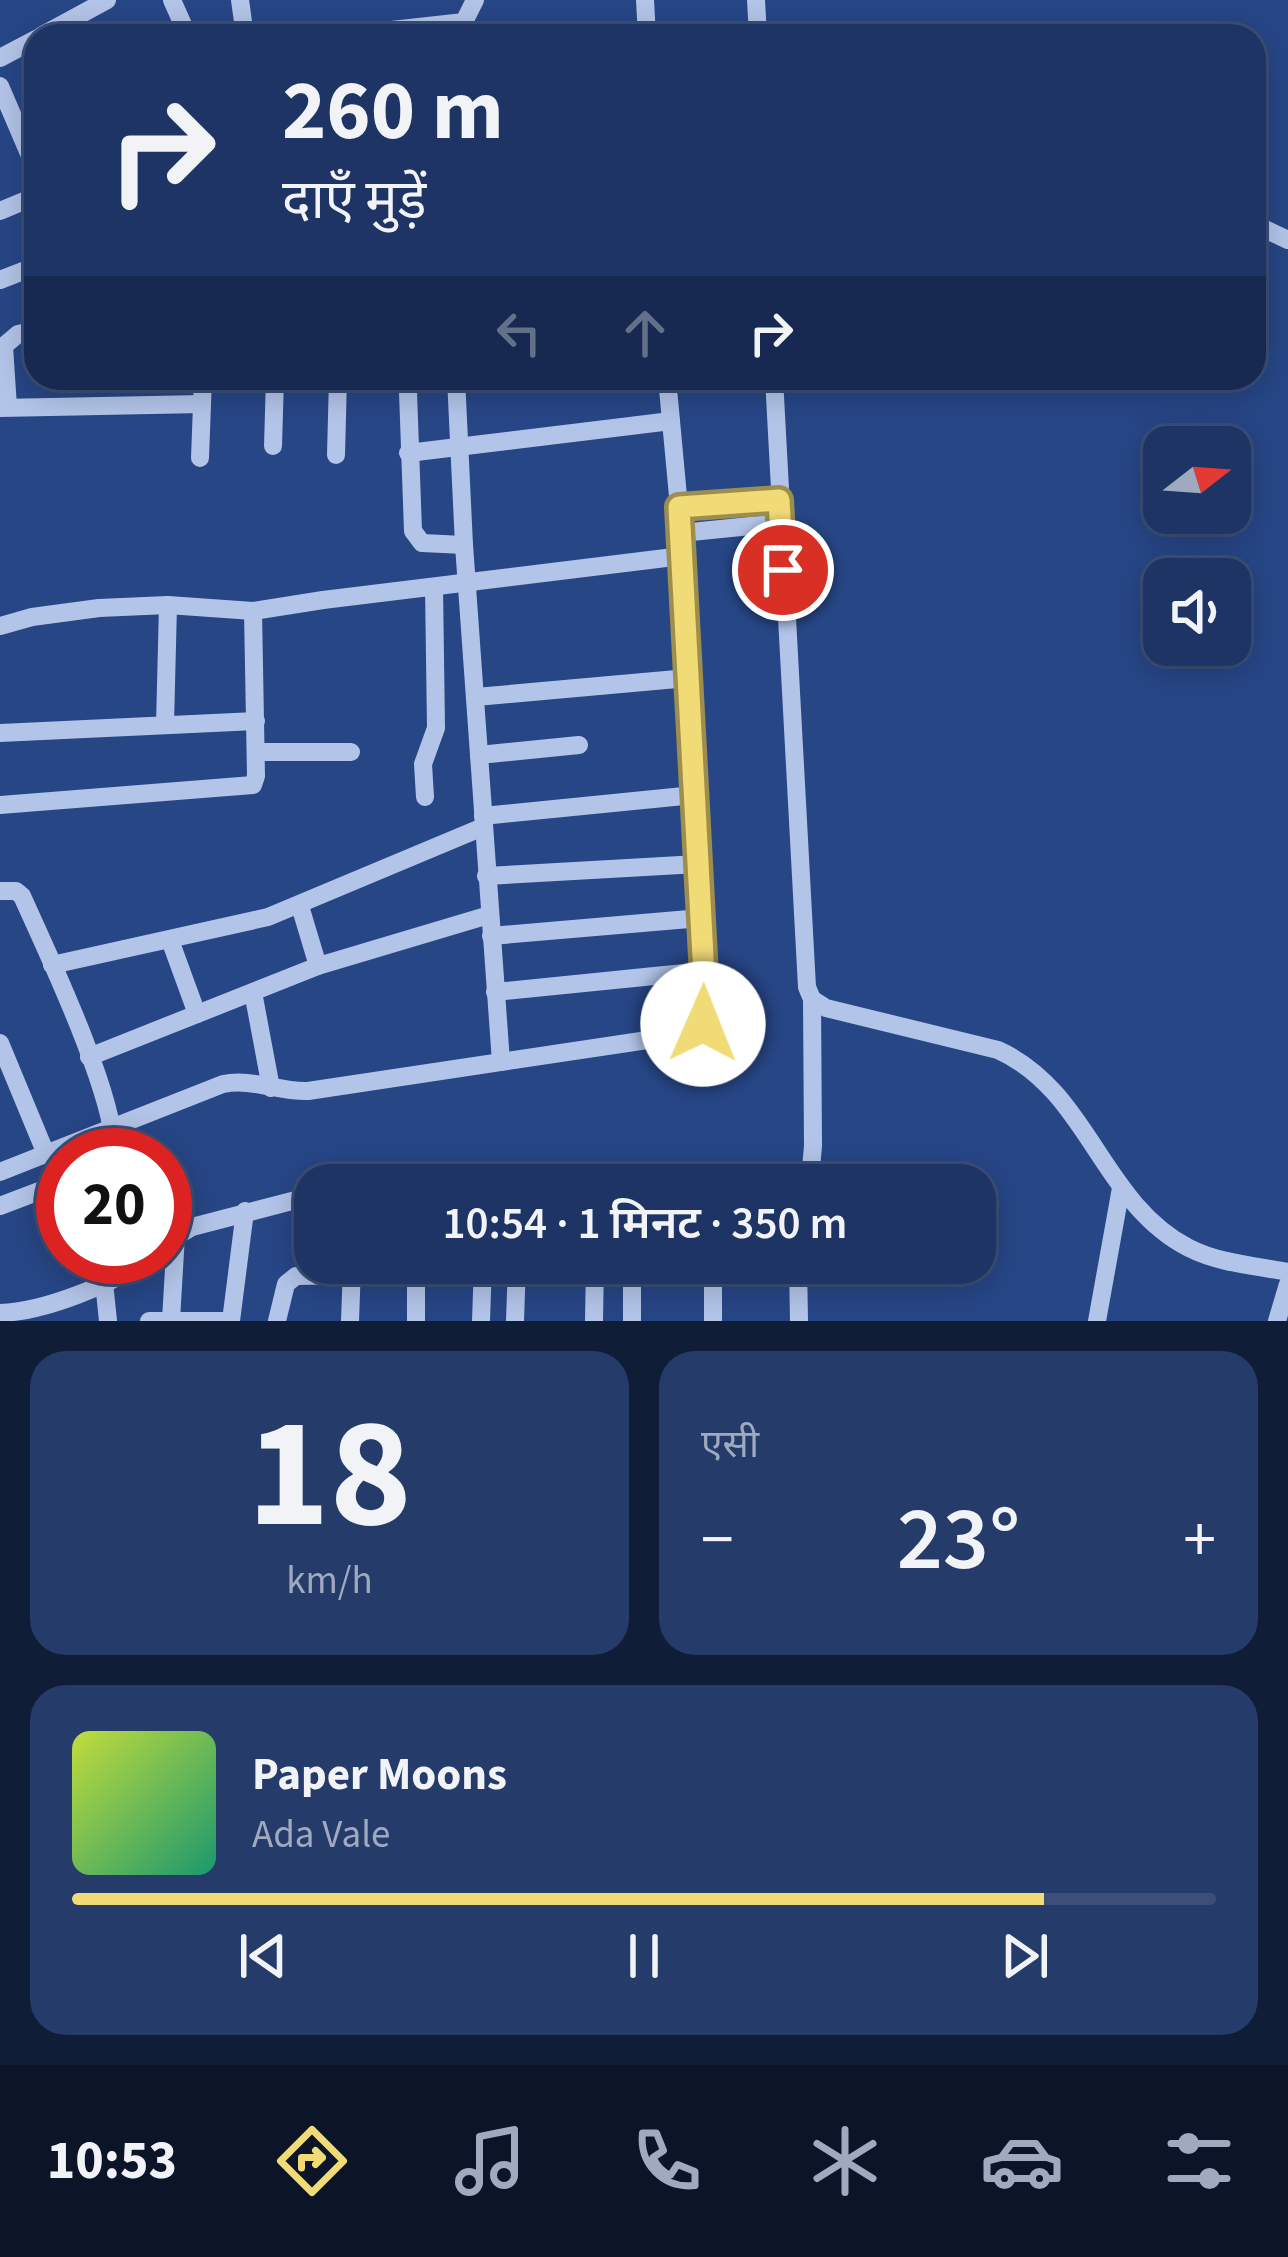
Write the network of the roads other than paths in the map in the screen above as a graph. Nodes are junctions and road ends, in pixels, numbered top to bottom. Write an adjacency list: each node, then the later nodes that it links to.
1 (107, 0): 2 (street)
2 (62, 24)
3 (0, 86): 4 (street)
4 (24, 127)
5 (24, 333): 14 (street)
6 (203, 390): 13 (street)
7 (275, 390): 16 (street)
8 (338, 390): 19 (street)
9 (409, 390): 18 (street)
10 (457, 390): 17 (street)
11 (668, 390): 15 (street)
12 (774, 390): 21 (street)
13 (202, 404): 14 (street); 20 (street)
14 (4, 407)
15 (671, 421): 17 (street); 22 (street)
16 (273, 446)
17 (462, 449): 18 (street); 25 (street)
18 (408, 453): 25 (street)
19 (336, 455)
20 (200, 458)
21 (779, 500): 22 (street); 23 (street)
22 (679, 507): 24 (street)
23 (780, 524): 24 (street); 58 (street)
24 (680, 533): 26 (street)
25 (464, 545): 27 (street)
26 (682, 556): 27 (street); 32 (street)
27 (469, 583): 28 (street); 33 (street)
28 (434, 587): 30 (street); 42 (street)
29 (168, 605): 30 (street); 31 (street); 35 (street)
30 (253, 610): 34 (street)
31 (0, 626)
32 (688, 678): 33 (street); 41 (street)
33 (476, 697): 40 (street)
34 (256, 721): 35 (street); 38 (street)
35 (165, 725): 36 (street)
36 (0, 733)
37 (579, 746): 40 (street)
38 (256, 752): 39 (street); 43 (street)
39 (351, 752)
40 (479, 755): 44 (street)
41 (694, 795): 44 (street); 45 (street)
42 (424, 797)
43 (0, 805)
44 (483, 822): 46 (street); 48 (street)
45 (698, 864): 46 (street); 50 (street)
46 (486, 876): 49 (street)
47 (0, 891): 53 (street)
48 (300, 906): 52 (street); 54 (street)
49 (489, 915): 51 (street); 54 (street)
50 (701, 918): 51 (street); 55 (street)
51 (491, 936): 57 (street)
52 (170, 940): 53 (street); 59 (street)
53 (52, 964): 61 (street)
54 (318, 966): 56 (street)
55 (704, 971): 57 (street); 62 (street)
56 (253, 992): 59 (street); 63 (street)
57 (495, 992): 62 (street)
58 (812, 998): 67 (street); 69 (street)
59 (197, 1014): 61 (street)
60 (0, 1043): 65 (street)
61 (89, 1057): 64 (street)
62 (501, 1061): 63 (street)
63 (271, 1088): 64 (street)
64 (111, 1127)
65 (36, 1130)
66 (36, 1158): 68 (street)
67 (812, 1164)
68 (0, 1172)
69 (1121, 1188): 75 (street); 105 (street)
70 (36, 1192): 72 (street)
71 (294, 1200): 73 (street)
72 (0, 1206)
73 (245, 1211): 74 (street); 95 (street)
74 (192, 1231)
75 (1288, 1272)
76 (294, 1278): 96 (street)
77 (100, 1284): 90 (street)
78 (104, 1284): 93 (street)
79 (167, 1284): 91 (street)
80 (351, 1284): 97 (street)
81 (416, 1284): 98 (street)
82 (482, 1284): 99 (street)
83 (516, 1284): 100 (street)
84 (595, 1284): 101 (street)
85 (632, 1284): 102 (street)
86 (713, 1284): 103 (street)
87 (1288, 1284): 106 (street)
88 (0, 1313): 90 (street)
89 (800, 1313): 104 (street)
90 (38, 1314)
91 (164, 1320): 92 (street); 94 (street)
92 (198, 1320): 95 (street)
93 (108, 1321)
94 (149, 1321)
95 (230, 1321)
96 (277, 1321)
97 (350, 1321)
98 (416, 1321)
99 (481, 1321)
100 (515, 1321)
101 (594, 1321)
102 (632, 1321)
103 (713, 1321)
104 (816, 1321)
105 (1097, 1321)
106 (1277, 1321)

